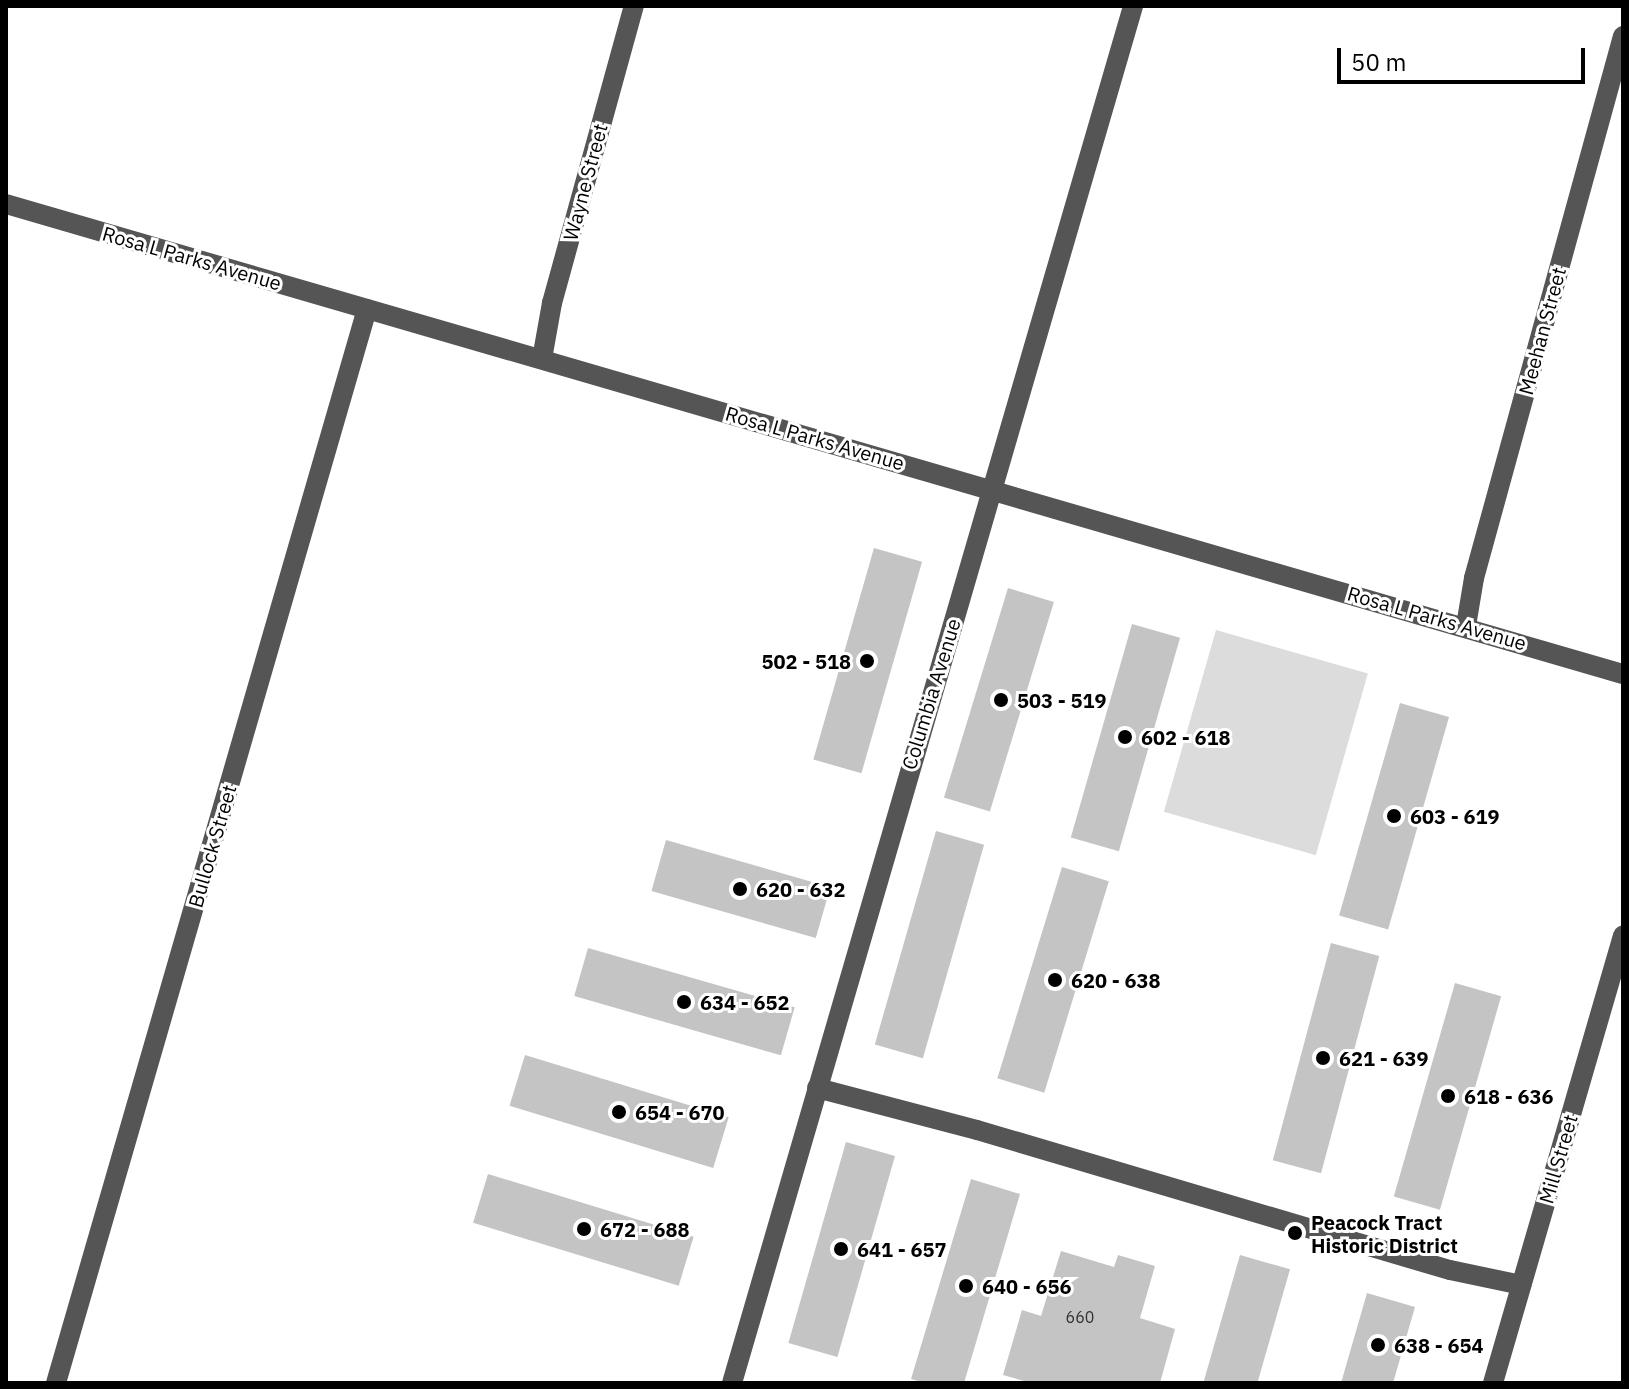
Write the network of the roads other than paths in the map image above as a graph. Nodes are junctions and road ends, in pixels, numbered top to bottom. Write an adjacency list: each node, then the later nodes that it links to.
1 (634, 6): 6 (street, Wayne Street)
2 (1133, 6): 7 (street, Columbia Avenue)
3 (1623, 36): 8 (street, Meehan Street)
4 (6, 204): 5 (street, Rosa L Parks Avenue)
5 (367, 309): 6 (street, Rosa L Parks Avenue); 13 (street, Bullock Street)
6 (542, 359): 7 (street, Rosa L Parks Avenue)
7 (993, 489): 8 (street, Rosa L Parks Avenue); 11 (street, Columbia Avenue)
8 (1466, 626): 9 (street, Rosa L Parks Avenue)
9 (1623, 674)
10 (1623, 935): 12 (street, Mill Street)
11 (817, 1088): 12 (street); 14 (street, Columbia Avenue)
12 (1521, 1285): 15 (street, Mill Street)
13 (56, 1383)
14 (732, 1383)
15 (1493, 1383)

